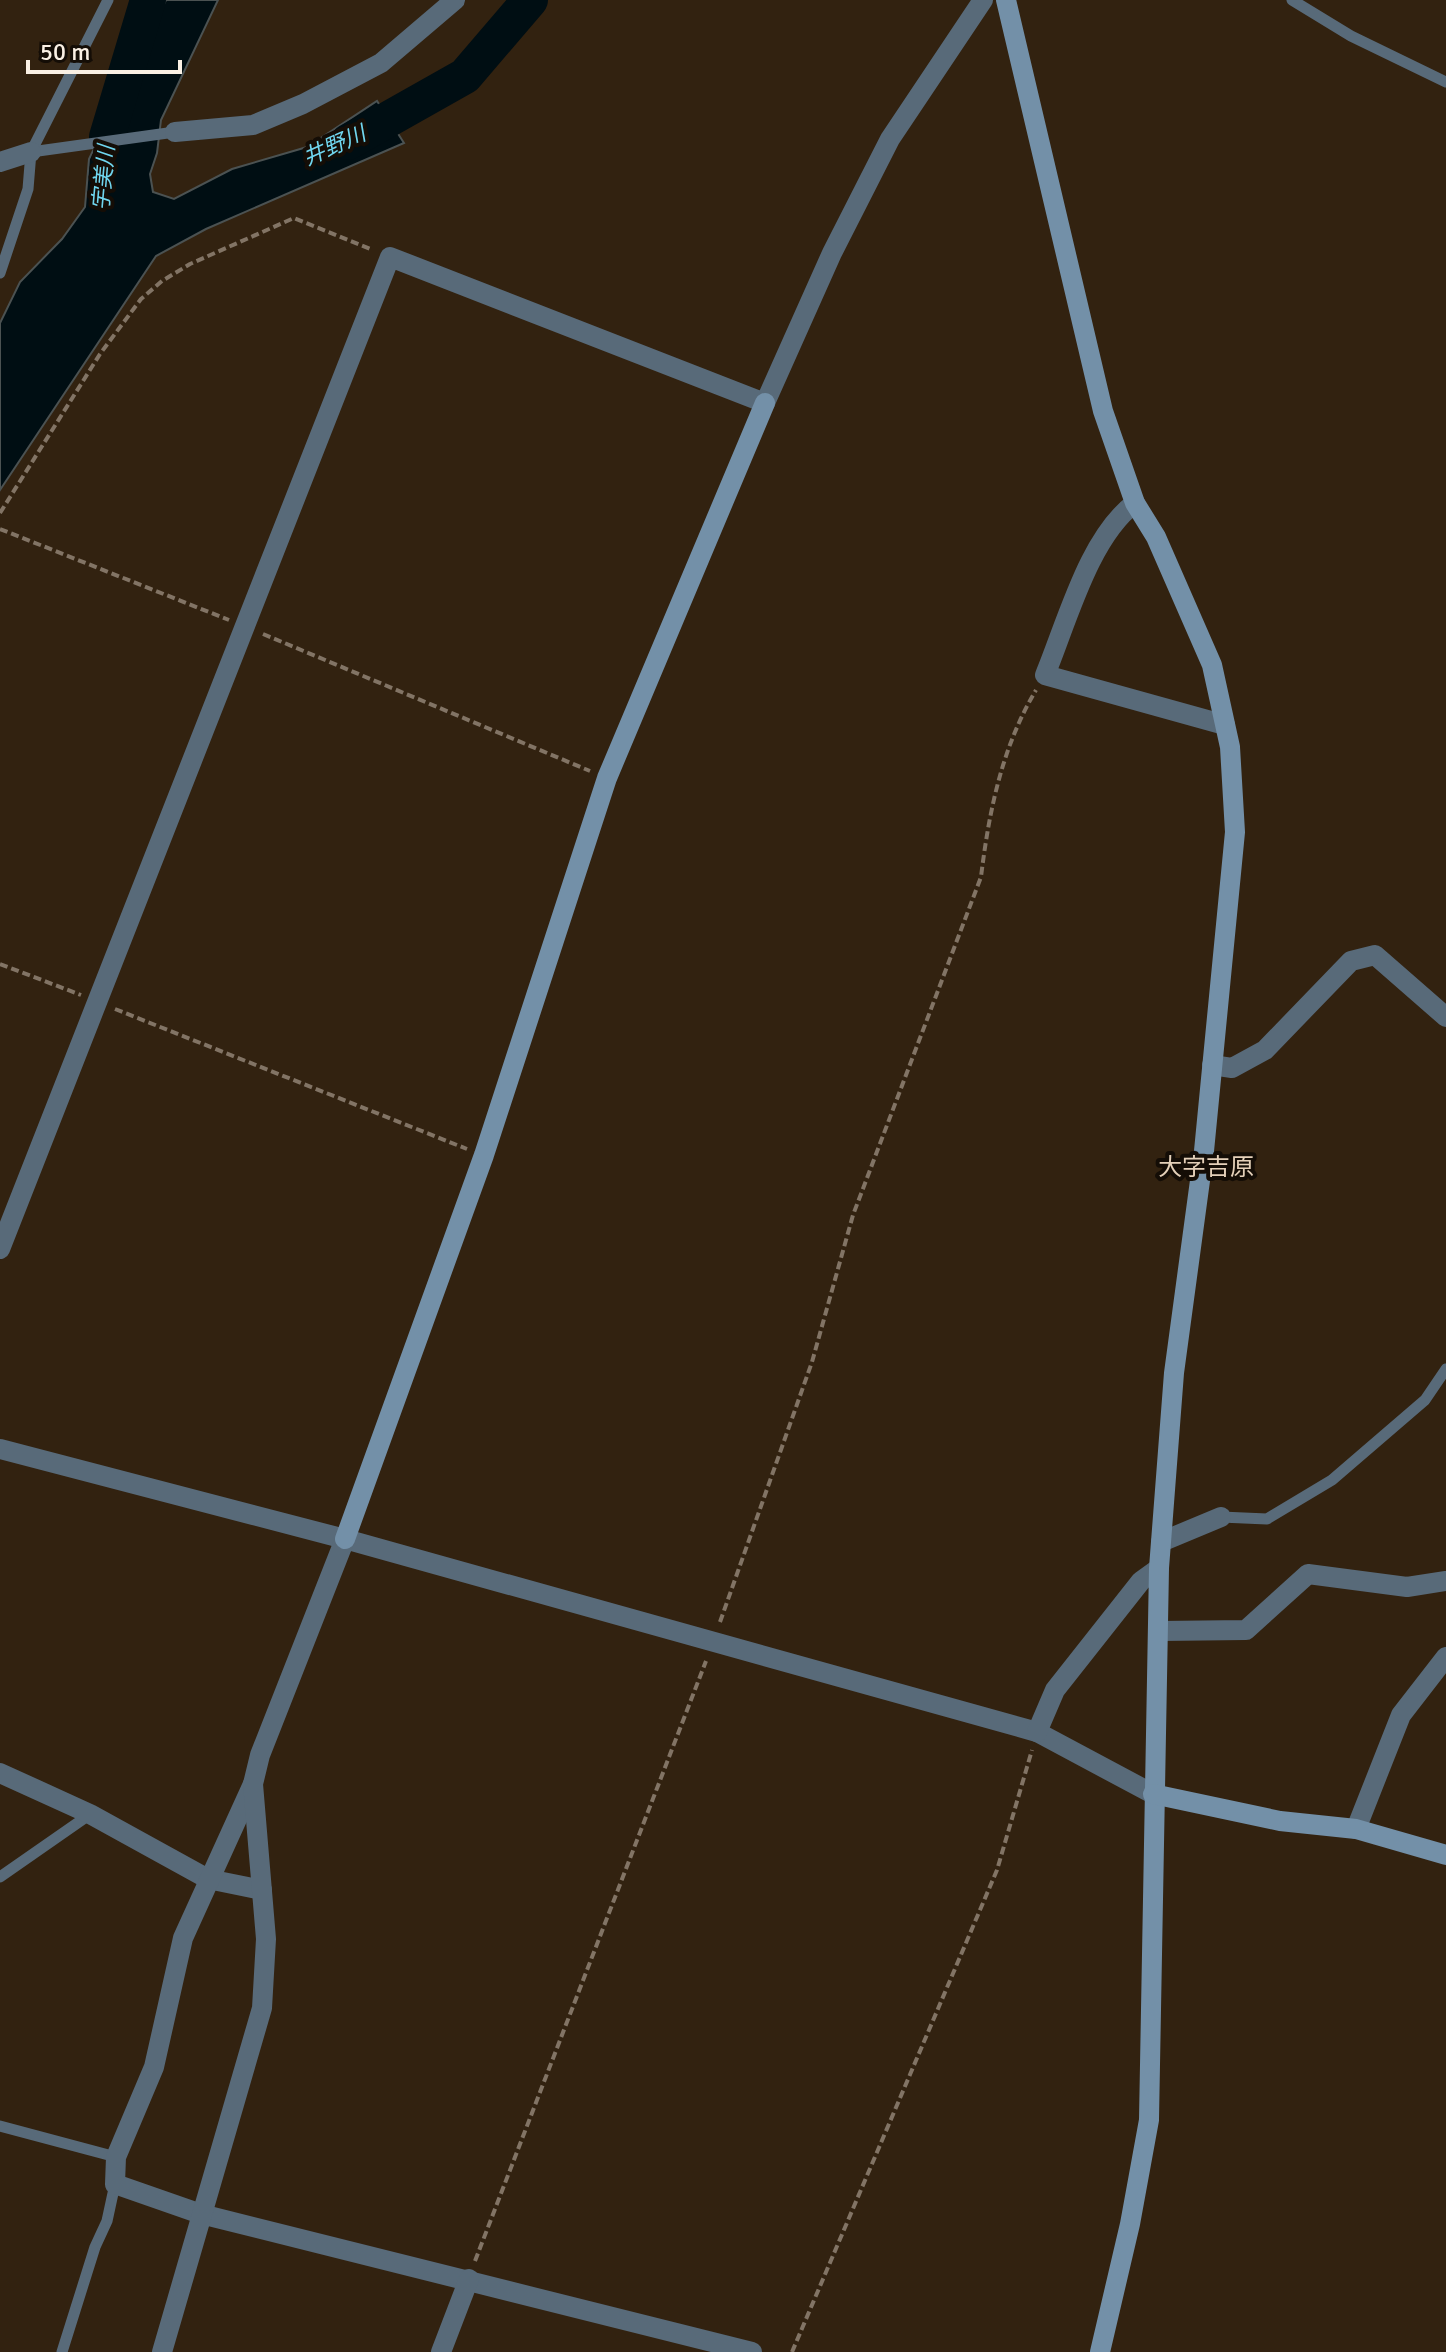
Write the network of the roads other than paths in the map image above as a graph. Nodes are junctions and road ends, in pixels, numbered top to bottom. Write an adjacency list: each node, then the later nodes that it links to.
1 (108, 0): 8 (lane)
2 (455, 0): 7 (street)
3 (983, 0): 11 (street)
4 (1006, 0): 12 (street)
5 (1292, 0): 6 (lane)
6 (1446, 82)
7 (175, 132): 8 (lane)
8 (31, 152): 9 (street); 10 (lane)
9 (0, 162)
10 (0, 273)
11 (765, 403): 16 (street); 20 (street)
12 (1135, 503): 13 (street); 13 (street)
13 (1225, 725): 15 (street)
14 (1446, 1017): 15 (street)
15 (1212, 1065): 21 (street)
16 (0, 1249)
17 (1446, 1369): 19 (lane)
18 (0, 1449): 20 (street)
19 (1221, 1517): 21 (street)
20 (345, 1539): 26 (street); 28 (street)
21 (1161, 1542): 22 (street)
22 (1159, 1568): 24 (street); 26 (street)
23 (1446, 1581): 24 (street)
24 (1160, 1631): 29 (street)
25 (1446, 1657): 31 (street)
26 (1037, 1732): 29 (street)
27 (0, 1773): 30 (street)
28 (253, 1784): 34 (street); 35 (street)
29 (1153, 1794): 31 (street); 45 (street)
30 (90, 1814): 33 (lane); 34 (street)
31 (1356, 1829): 32 (street)
32 (1446, 1855)
33 (0, 1877)
34 (208, 1879): 35 (street); 37 (street)
35 (262, 1890): 39 (street)
36 (0, 2126): 37 (lane)
37 (116, 2157): 38 (street)
38 (115, 2184): 39 (street); 41 (lane)
39 (201, 2214): 40 (street); 42 (street)
40 (469, 2279): 43 (street); 44 (street)
41 (62, 2352)
42 (162, 2352)
43 (441, 2352)
44 (752, 2352)
45 (1100, 2352)

